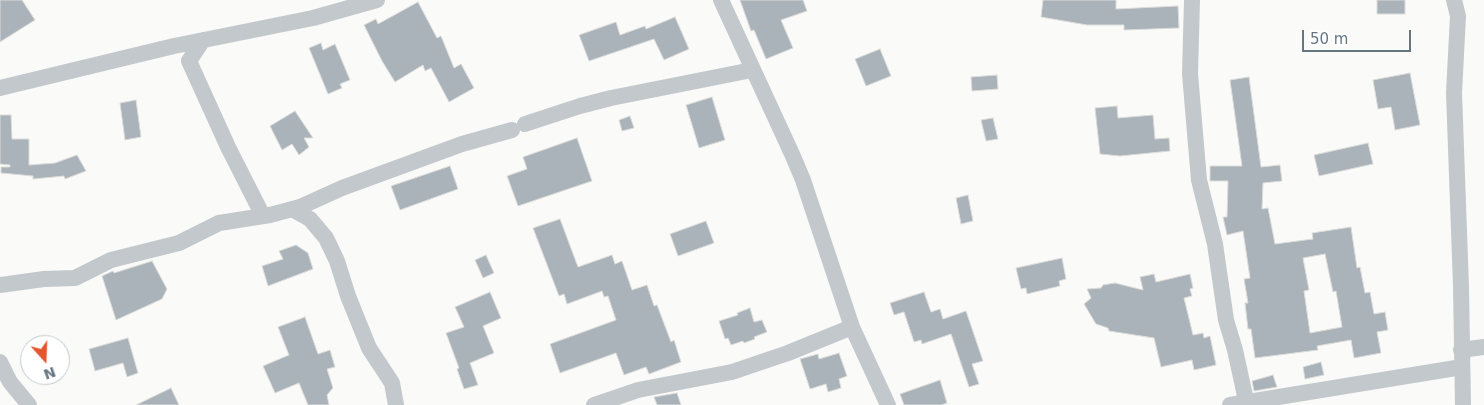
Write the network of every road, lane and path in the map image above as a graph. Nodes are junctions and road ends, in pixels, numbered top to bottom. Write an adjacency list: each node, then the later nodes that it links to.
1 (377, 0): 5 (street)
2 (721, 0): 6 (street)
3 (1192, 0): 16 (street)
4 (1454, 0): 13 (street)
5 (203, 40): 7 (street); 9 (street)
6 (752, 70): 8 (street); 11 (street)
7 (0, 88)
8 (292, 209): 9 (street); 18 (street)
9 (264, 216): 10 (street)
10 (0, 285)
11 (852, 327): 19 (street); 20 (street)
12 (1484, 347): 13 (street)
13 (1461, 350): 15 (street)
14 (0, 362): 17 (street)
15 (1462, 367): 16 (street); 22 (street)
16 (1247, 404): 21 (street)
17 (29, 405)
18 (396, 405)
19 (594, 405)
20 (888, 405)
21 (1230, 405)
22 (1463, 405)

